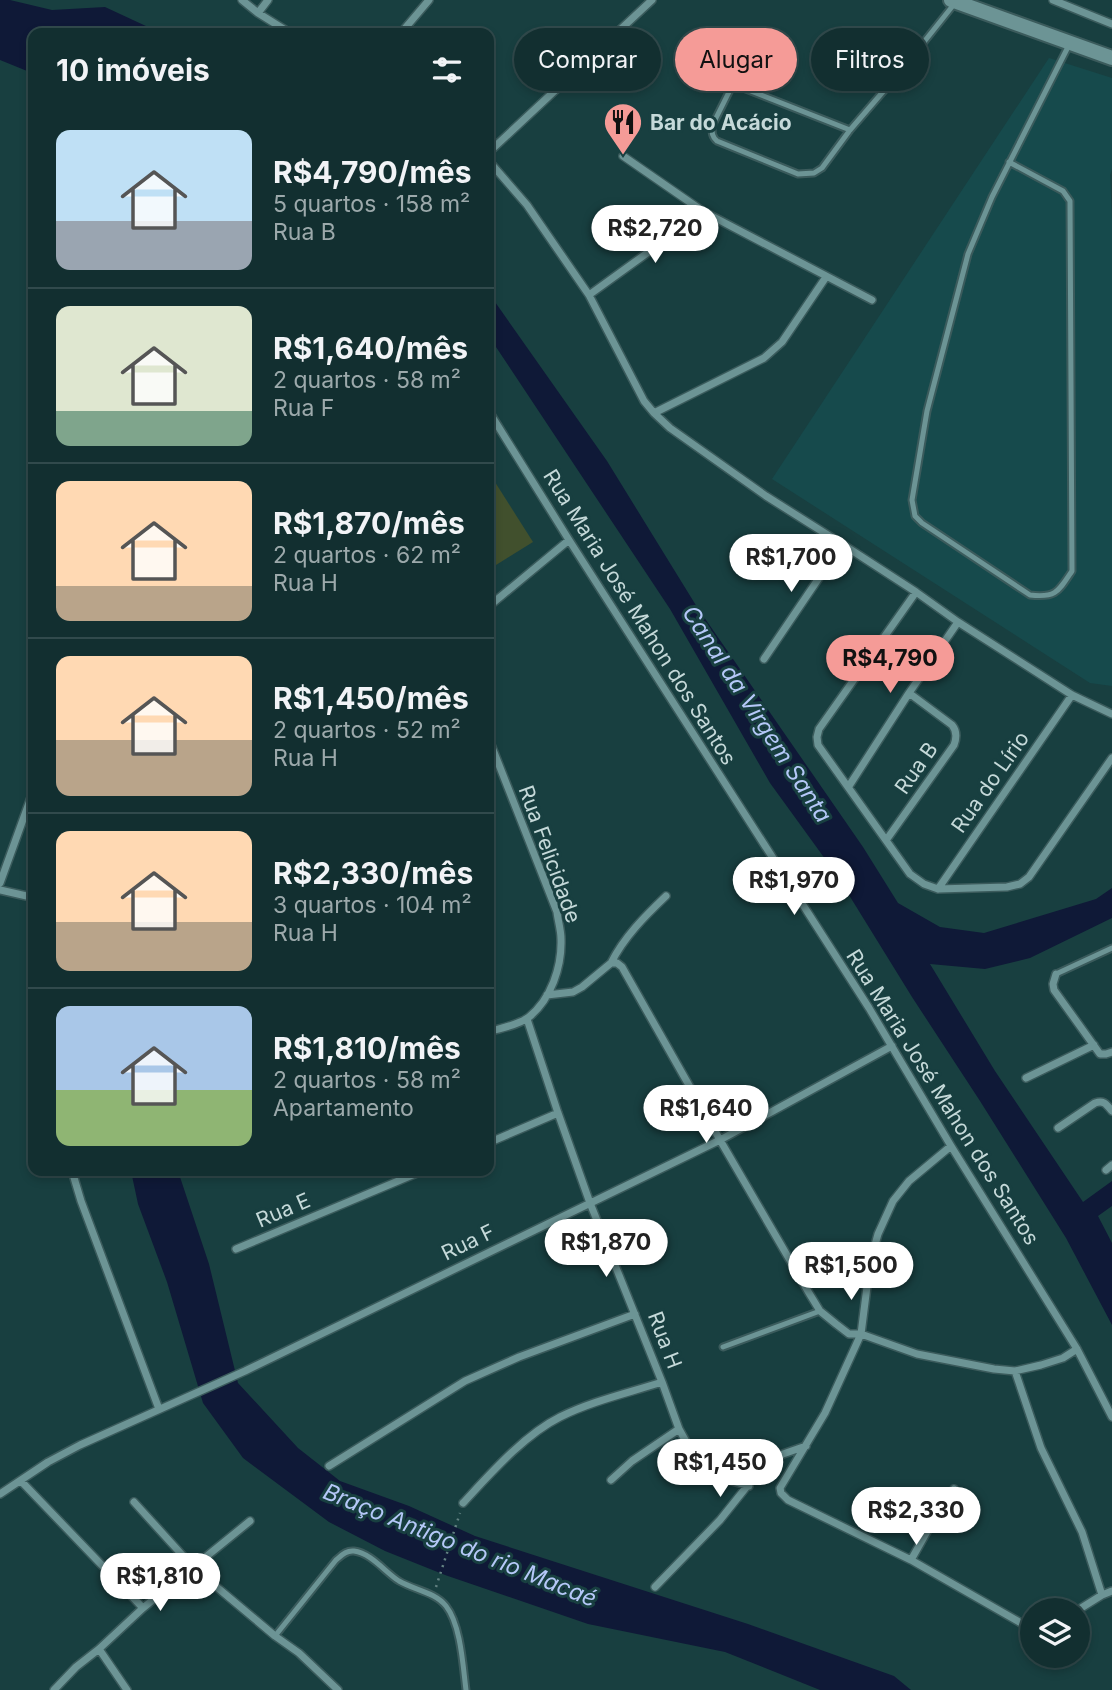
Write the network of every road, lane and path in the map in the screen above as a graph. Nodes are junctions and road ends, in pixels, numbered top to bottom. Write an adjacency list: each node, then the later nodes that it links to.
1 (242, 0): 7 (street)
2 (268, 0): 7 (street)
3 (429, 0): 10 (street)
4 (652, 0): 14 (street)
5 (1053, 0): 8 (street)
6 (954, 1): 11 (main road); 13 (lane)
7 (258, 13): 9 (street)
8 (1112, 24)
9 (282, 28)
10 (405, 28)
11 (1070, 43): 12 (main road); 16 (lane)
12 (1112, 58)
13 (850, 130): 13 (lane)
14 (494, 147)
15 (622, 156): 18 (street)
16 (1009, 162): 16 (lane)
17 (494, 167): 20 (street)
18 (704, 212): 19 (street); 20 (street)
19 (826, 277): 21 (street); 22 (street)
20 (589, 295): 22 (street)
21 (872, 300)
22 (654, 413): 25 (street)
23 (494, 420): 24 (street, Rua Maria José Mahon dos Santos)
24 (569, 540): 27 (street); 50 (street, Rua Maria José Mahon dos Santos)
25 (842, 544): 26 (street); 29 (street)
26 (916, 592): 28 (street); 35 (street)
27 (494, 602)
28 (958, 622): 30 (street); 31 (street)
29 (764, 659)
30 (909, 693): 35 (street); 37 (street, Rua B)
31 (1072, 695): 32 (street); 39 (street, Rua do Lírio)
32 (1112, 714)
33 (494, 752): 46 (street, Rua Felicidade)
34 (1112, 758): 39 (street)
35 (849, 786): 37 (street)
36 (28, 806): 38 (street)
37 (887, 839): 39 (street)
38 (0, 883)
39 (938, 889)
40 (0, 890): 41 (street)
41 (28, 896)
42 (666, 896): 44 (street)
43 (1112, 948): 45 (lane)
44 (611, 963): 46 (street); 57 (street)
45 (1056, 974): 49 (street)
46 (547, 995): 47 (street, Rua Felicidade)
47 (527, 1019): 48 (street); 54 (street, Rua H)
48 (494, 1030)
49 (1094, 1045): 51 (street); 52 (street)
50 (892, 1046): 57 (street, Rua F); 58 (street, Rua Maria José Mahon dos Santos)
51 (1112, 1052)
52 (1026, 1078)
53 (1112, 1111): 55 (street)
54 (558, 1113): 56 (street); 61 (street, Rua H)
55 (1058, 1128)
56 (494, 1140)
57 (720, 1140): 61 (street, Rua F); 63 (street)
58 (951, 1146): 65 (street); 67 (street, Rua Maria José Mahon dos Santos)
59 (74, 1176): 70 (street)
60 (410, 1176): 62 (street, Rua E)
61 (590, 1203): 64 (street, Rua H); 70 (street, Rua F)
62 (236, 1250)
63 (820, 1311): 65 (street); 66 (lane)
64 (635, 1314): 69 (street, Rua H); 74 (street)
65 (861, 1334): 68 (street); 73 (street)
66 (723, 1347)
67 (1077, 1349): 68 (street); 71 (street, Rua Maria José Mahon dos Santos)
68 (1015, 1371): 87 (street)
69 (662, 1382): 72 (street, Rua H); 81 (street)
70 (159, 1409): 76 (street, Rua F)
71 (1112, 1417)
72 (679, 1429): 75 (street); 77 (street, Rua H)
73 (807, 1446): 77 (street); 83 (street)
74 (329, 1466)
75 (611, 1480)
76 (21, 1481): 79 (street, Rua F); 90 (street)
77 (749, 1486): 85 (street)
78 (954, 1489): 83 (street)
79 (0, 1494)
80 (134, 1502): 84 (street)
81 (463, 1503): 88 (path)
82 (250, 1521): 84 (street)
83 (911, 1560): 91 (street)
84 (194, 1568): 90 (street); 92 (street)
85 (655, 1587)
86 (1112, 1591): 87 (street)
87 (1102, 1595): 89 (street)
88 (433, 1596): 92 (lane); 97 (lane)
89 (1090, 1602)
90 (143, 1608): 93 (street)
91 (1020, 1622)
92 (275, 1636): 96 (street)
93 (99, 1649): 94 (street); 95 (street)
94 (54, 1690)
95 (127, 1690)
96 (338, 1690)
97 (466, 1690)

